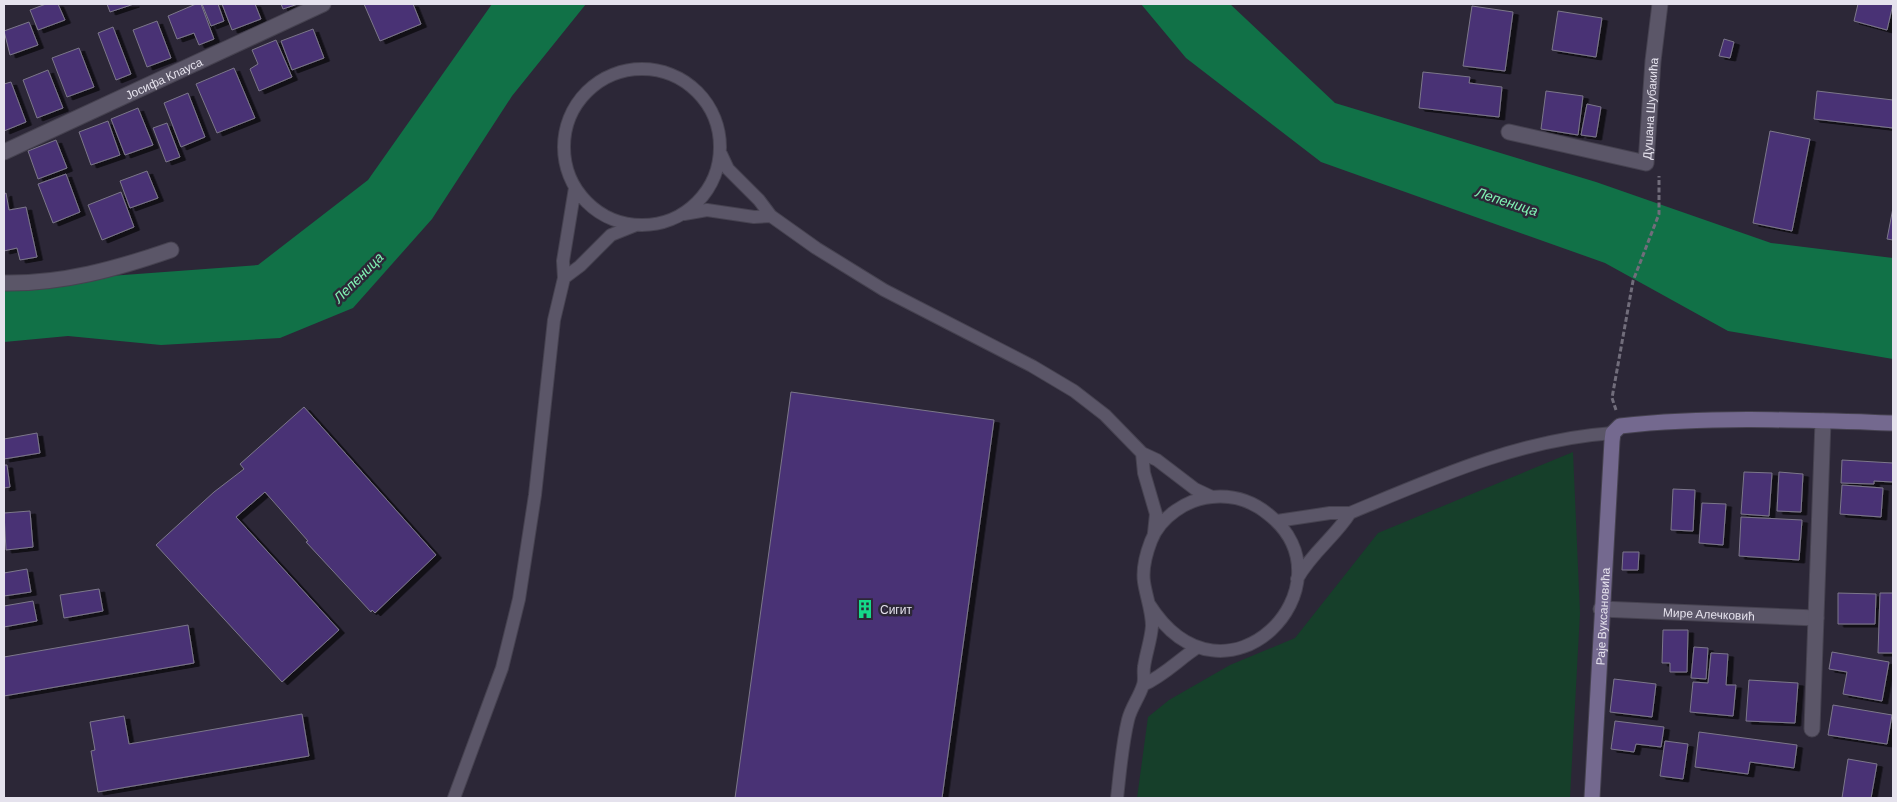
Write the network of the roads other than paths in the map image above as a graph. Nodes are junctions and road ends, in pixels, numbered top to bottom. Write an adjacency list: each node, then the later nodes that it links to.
1 (323, 4): 4 (street, Јосифа Клауса)
2 (1660, 4): 3 (street, Душана Шубакића)
3 (1509, 132)
4 (4, 152)
5 (721, 154): 6 (lane); 7 (lane); 8 (lane)
6 (575, 188): 9 (lane); 11 (lane)
7 (683, 214): 8 (lane); 9 (lane)
8 (771, 216): 16 (lane)
9 (636, 226): 11 (lane)
10 (170, 250): 12 (street)
11 (564, 278): 28 (lane)
12 (4, 283)
13 (1823, 421): 14 (street); 15 (street); 24 (street)
14 (1893, 423)
15 (1617, 430): 18 (lane); 23 (street, Раје Вуксановића)
16 (1142, 453): 17 (lane); 20 (lane)
17 (1212, 497): 19 (lane); 20 (lane)
18 (1350, 513): 19 (lane); 21 (lane)
19 (1277, 521): 21 (lane)
20 (1154, 535): 22 (lane)
21 (1298, 579): 25 (lane)
22 (1149, 604): 25 (lane); 26 (lane)
23 (1601, 609): 24 (street, Мире Алечковић); 30 (street, Раје Вуксановића)
24 (1816, 618): 27 (street)
25 (1198, 647): 26 (lane)
26 (1143, 685): 29 (lane)
27 (1812, 729)
28 (454, 798)
29 (1117, 798)
30 (1592, 798)

